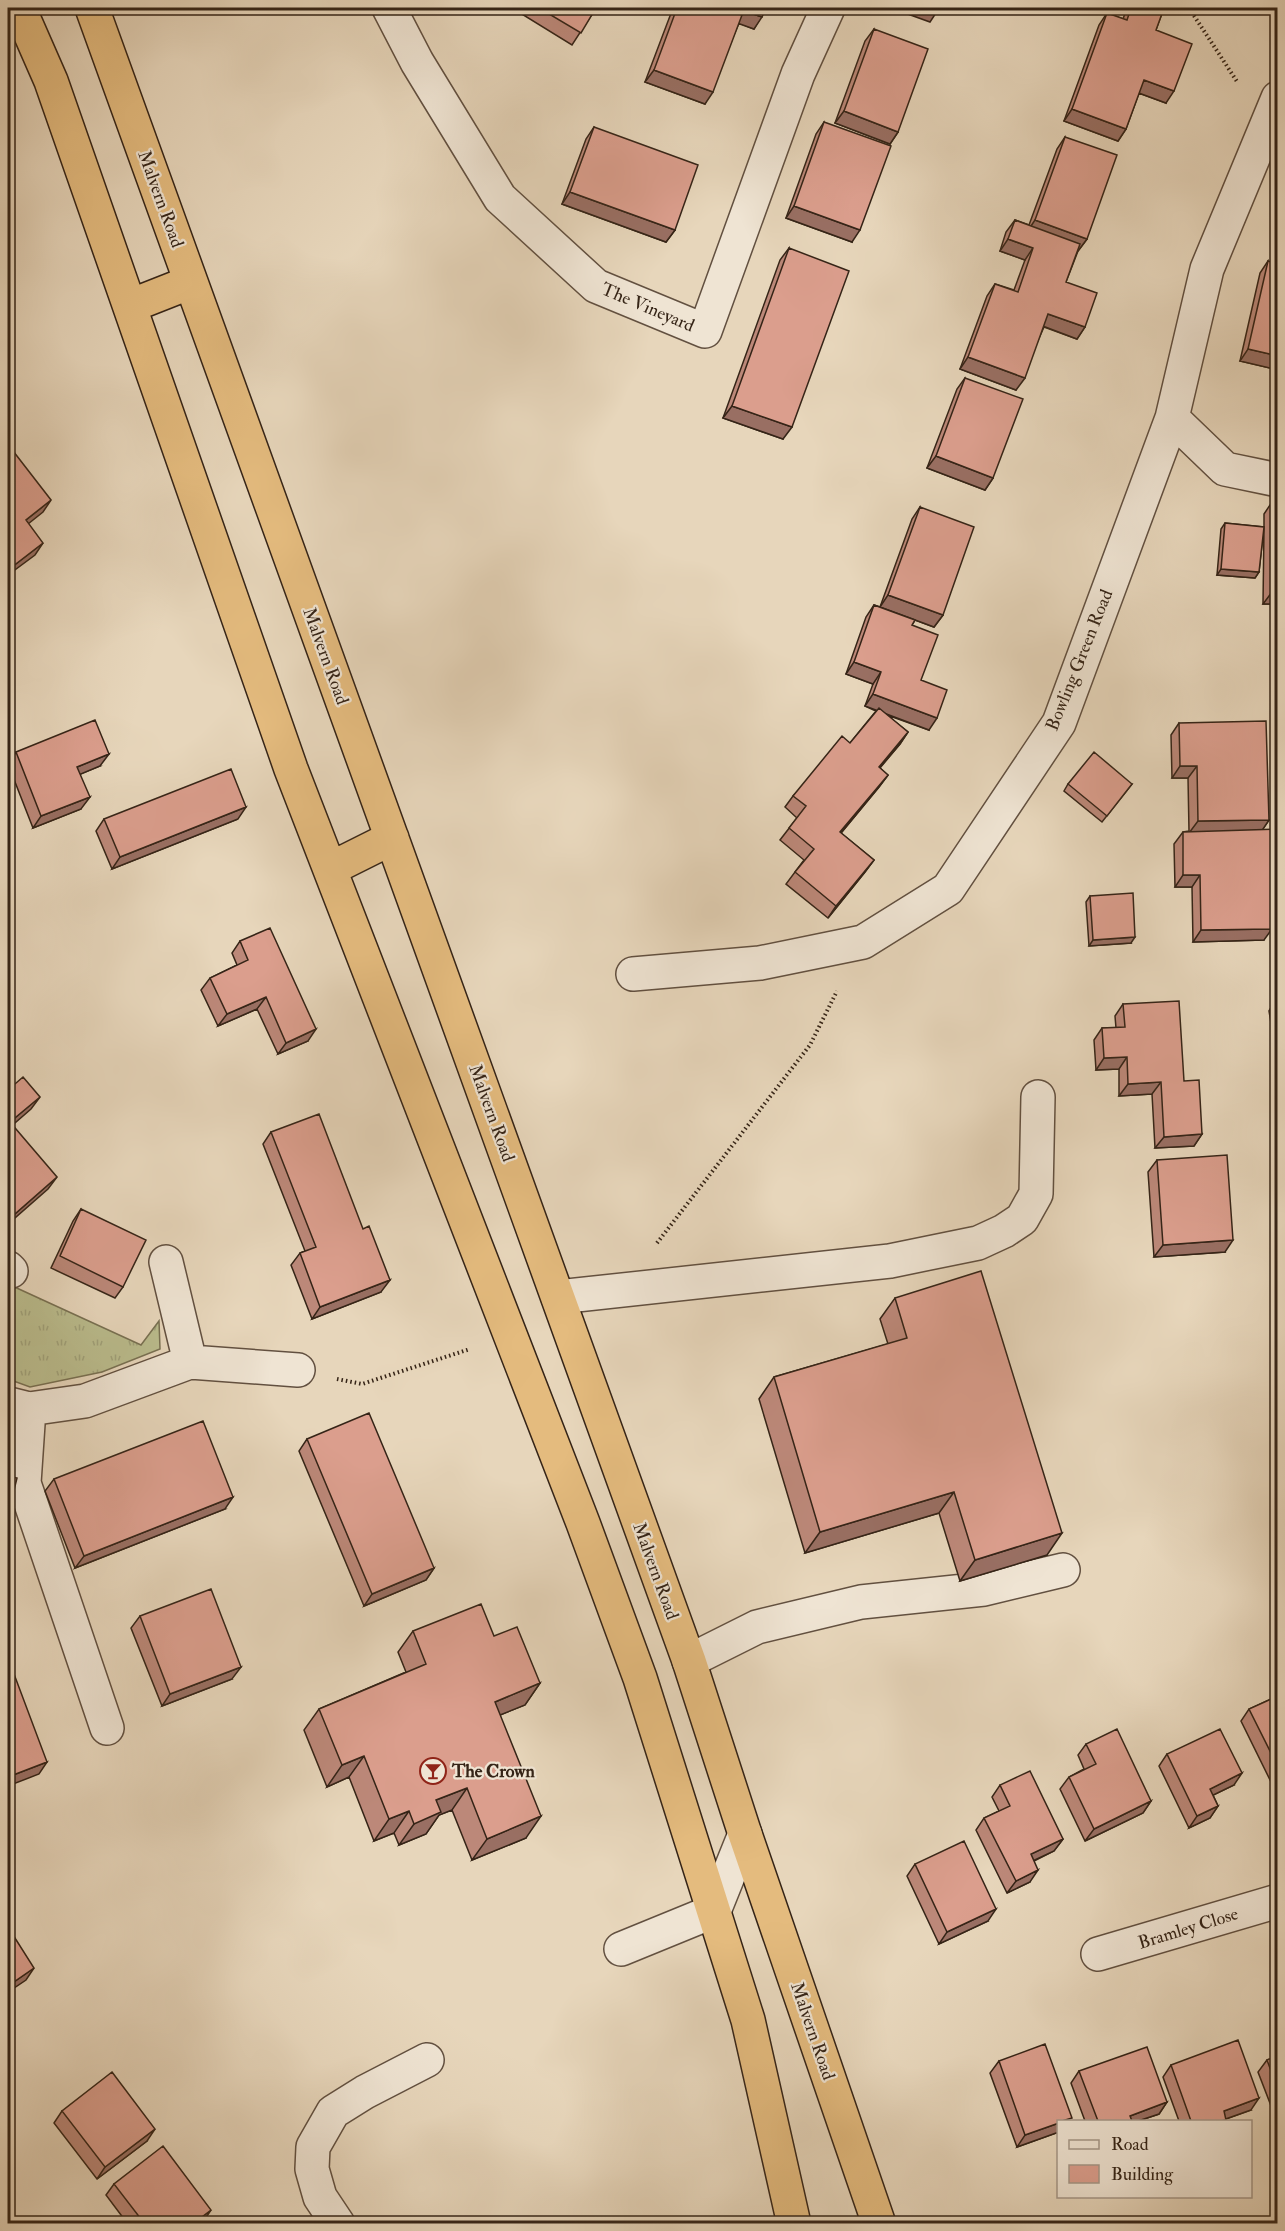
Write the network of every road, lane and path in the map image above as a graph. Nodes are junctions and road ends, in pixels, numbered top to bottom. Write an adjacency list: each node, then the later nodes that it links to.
1 (19, 8): 8 (highway)
2 (92, 8): 7 (highway, Malvern Road)
3 (389, 8): 4 (street, The Vineyard)
4 (828, 8)
5 (1189, 8): 6 (path)
6 (1276, 100): 9 (street, Bowling Green Road)
7 (191, 282): 8 (highway); 11 (highway, Malvern Road)
8 (130, 306): 12 (highway)
9 (1172, 418): 10 (street); 13 (street, Bowling Green Road)
10 (1278, 480)
11 (392, 838): 12 (highway); 18 (highway, Malvern Road)
12 (330, 869): 19 (highway)
13 (863, 942): 14 (street, Bowling Green Road); 17 (path)
14 (633, 974)
15 (1038, 1097): 17 (street)
16 (166, 1262): 20 (street)
17 (621, 1290): 18 (street)
18 (558, 1297): 24 (highway, Malvern Road)
19 (511, 1336): 21 (path); 25 (highway)
20 (190, 1362): 21 (street); 22 (street)
21 (298, 1370)
22 (19, 1406): 26 (street)
23 (1063, 1570): 24 (street)
24 (689, 1661): 25 (highway); 27 (highway, Malvern Road)
25 (640, 1678): 29 (highway)
26 (107, 1728)
27 (745, 1834): 29 (street); 35 (highway, Malvern Road)
28 (1278, 1901): 31 (street, Bramley Close)
29 (714, 1911): 30 (street); 34 (highway)
30 (621, 1948)
31 (1098, 1954)
32 (427, 2060): 33 (street)
33 (338, 2223)
34 (794, 2223)
35 (879, 2223)

